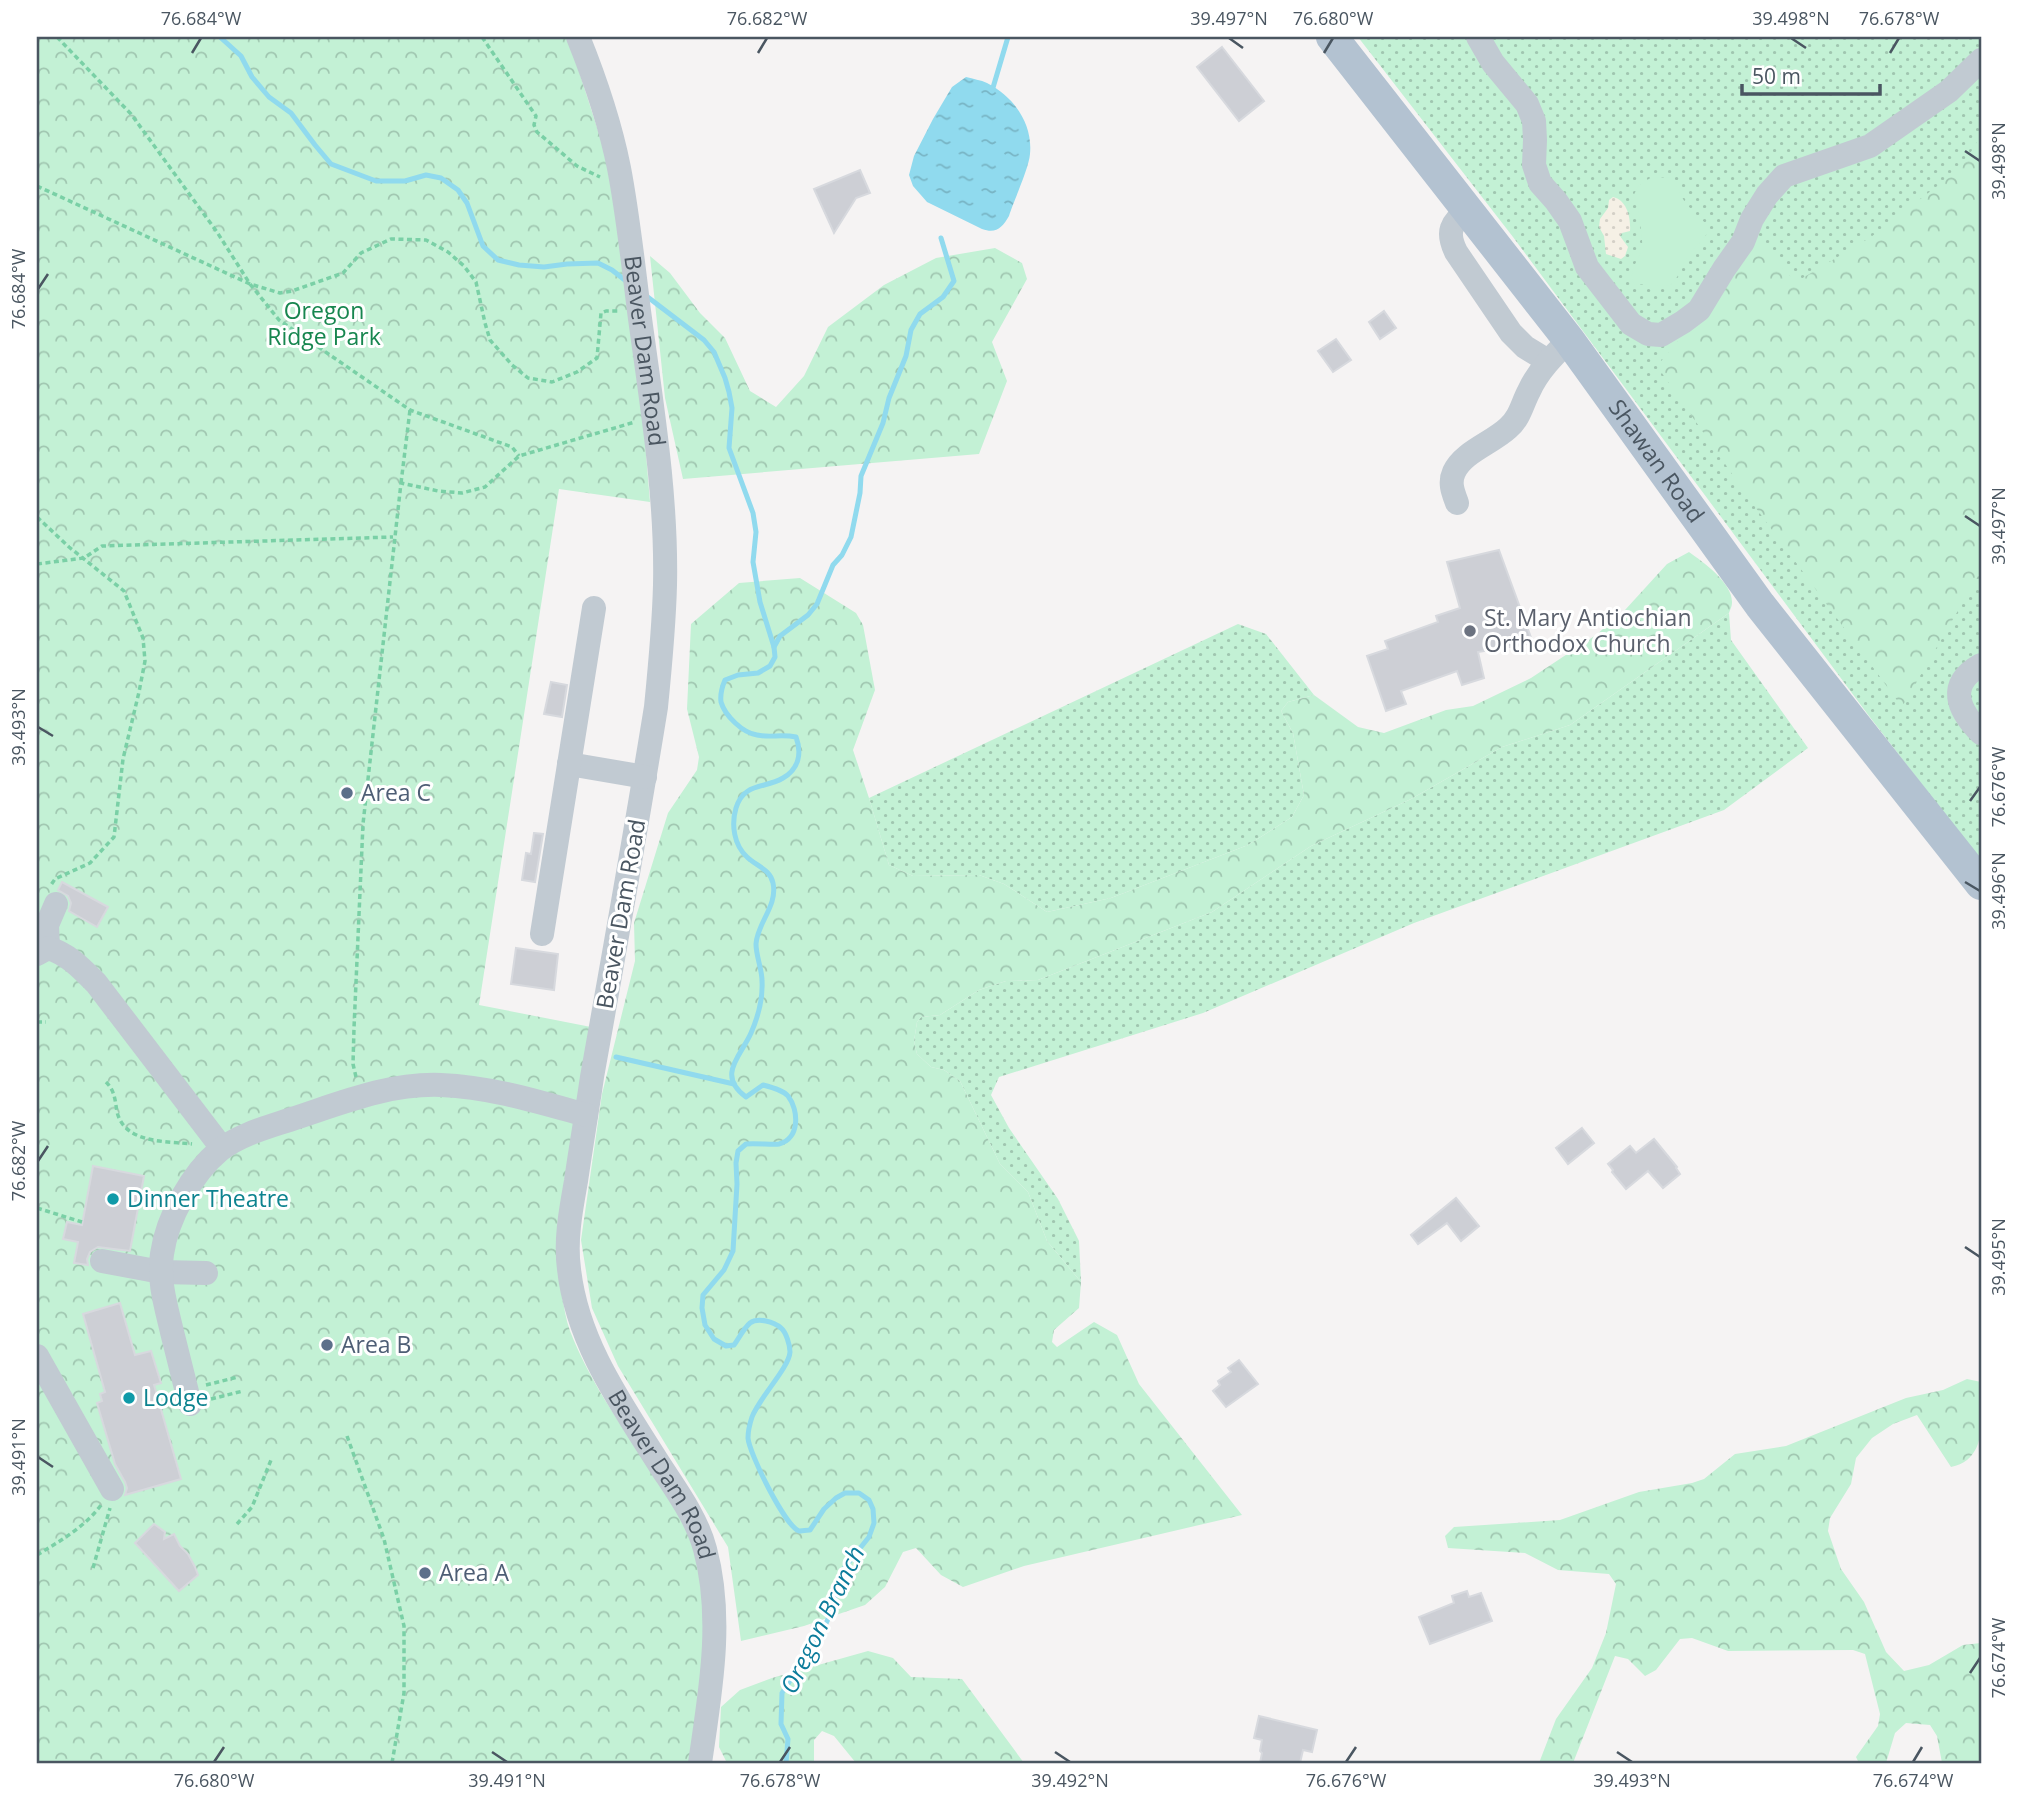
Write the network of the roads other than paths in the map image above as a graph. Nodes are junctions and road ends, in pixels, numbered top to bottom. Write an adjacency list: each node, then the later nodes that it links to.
1 (578, 37): 12 (street, Beaver Dam Road)
2 (1332, 37): 5 (main road, Shawan Road)
3 (1478, 37): 4 (street)
4 (1981, 60)
5 (1468, 209): 6 (main road, Shawan Road); 6 (street)
6 (1559, 351): 7 (street); 13 (main road, Shawan Road)
7 (1457, 503)
8 (594, 608): 11 (street)
9 (1981, 665): 10 (street)
10 (1981, 733)
11 (569, 764): 12 (street); 15 (street)
12 (645, 777): 17 (street, Beaver Dam Road)
13 (1981, 884)
14 (54, 909): 16 (street)
15 (542, 934)
16 (42, 951): 18 (street)
17 (586, 1115): 18 (street); 25 (street, Beaver Dam Road)
18 (222, 1148): 20 (street)
19 (102, 1261): 20 (street)
20 (161, 1272): 21 (street); 23 (street)
21 (206, 1273)
22 (37, 1356): 24 (street)
23 (188, 1397)
24 (112, 1489)
25 (700, 1763)

